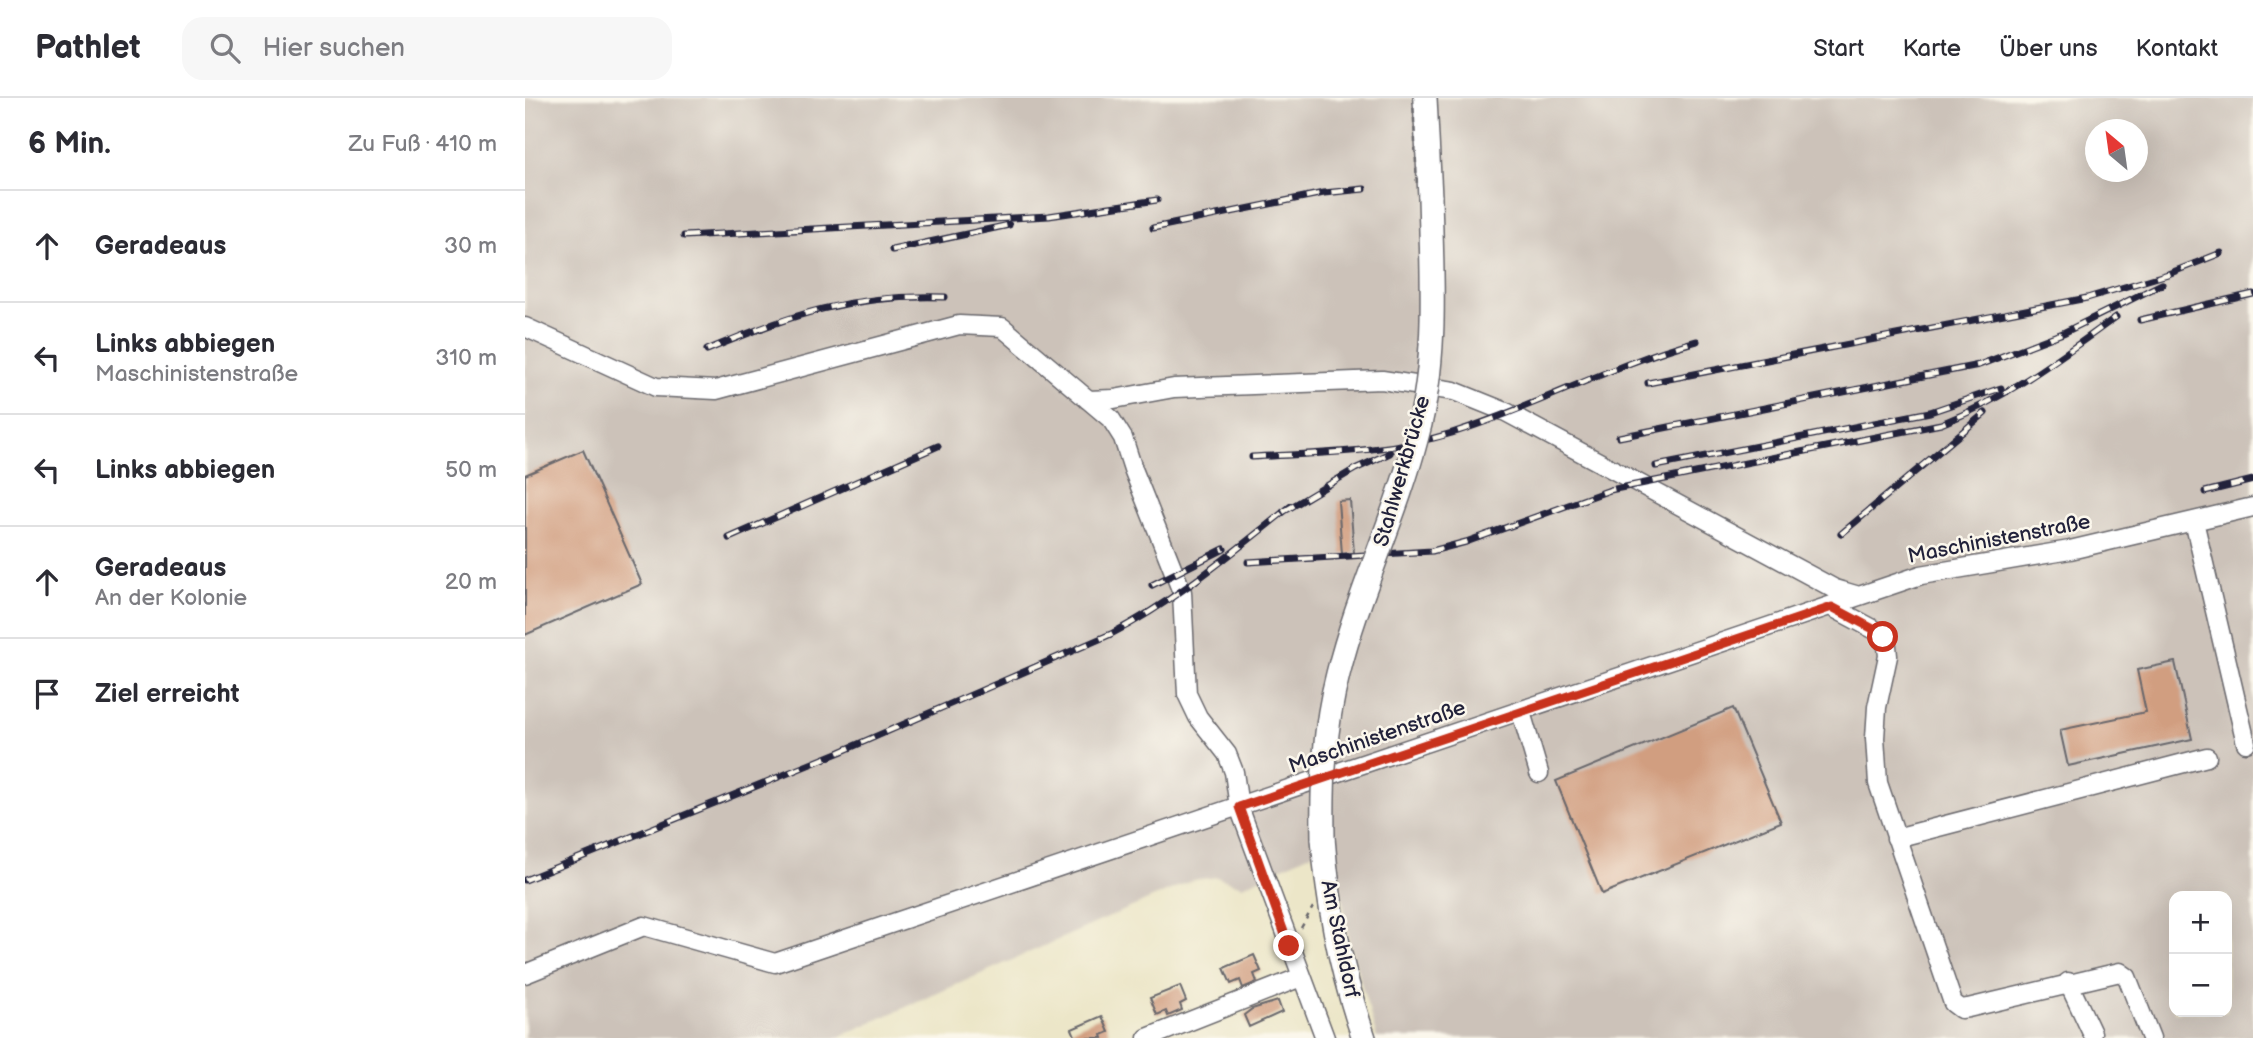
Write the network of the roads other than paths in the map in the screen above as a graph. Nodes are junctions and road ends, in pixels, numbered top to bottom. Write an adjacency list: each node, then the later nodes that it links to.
1 (1425, 98): 13 (main road, Stahlwerkbrücke, bridge)
2 (525, 327): 3 (street)
3 (1088, 400): 6 (street); 12 (street)
4 (2253, 507): 5 (street, Maschinistenstraße)
5 (2194, 521): 6 (street, Maschinistenstraße); 9 (street)
6 (1859, 596): 7 (street, Maschinistenstraße)
7 (1832, 607): 8 (street, Maschinistenstraße); 14 (street)
8 (1521, 712): 11 (street); 12 (street, Maschinistenstraße)
9 (2246, 743)
10 (2207, 757): 14 (street)
11 (1539, 773)
12 (1239, 807): 15 (street, Maschinistenstraße); 16 (street)
13 (1323, 838): 21 (main road, Am Stahldorf)
14 (1896, 838): 17 (street)
15 (525, 974)
16 (1301, 977): 19 (street); 20 (street)
17 (2068, 982): 18 (street); 22 (street)
18 (2092, 1033)
19 (1147, 1038)
20 (1325, 1038)
21 (1364, 1038)
22 (2151, 1038)

